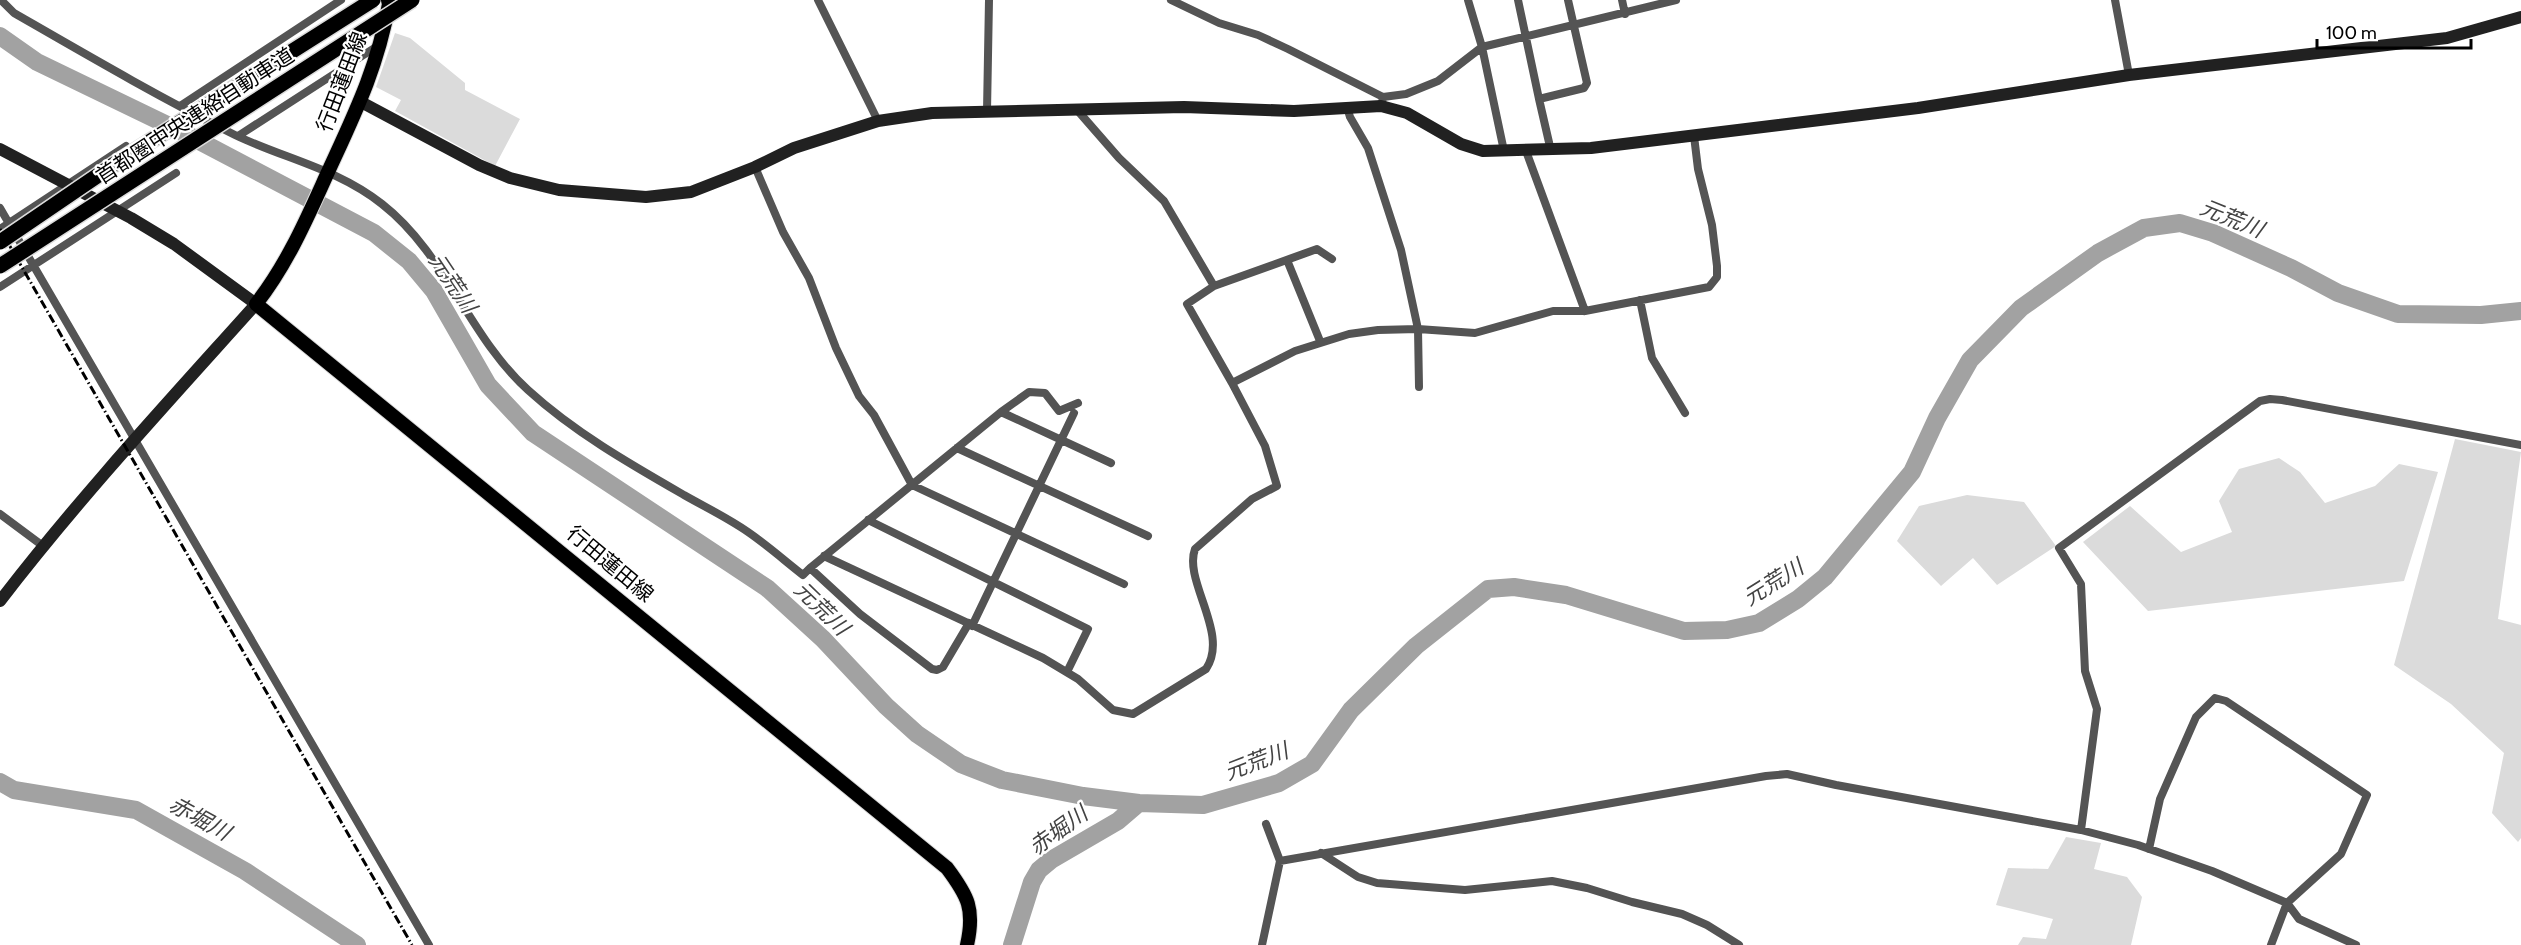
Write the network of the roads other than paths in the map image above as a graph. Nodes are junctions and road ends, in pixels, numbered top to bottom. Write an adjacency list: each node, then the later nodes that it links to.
1 (1, 0): 25 (street)
2 (341, 0): 25 (street)
3 (373, 0): 45 (highway, 首都圏中央連絡自動車道, bridge)
4 (388, 0): 19 (main road, 行田蓮田線)
5 (412, 0): 48 (highway, 首都圏中央連絡自動車道, bridge)
6 (818, 0): 29 (street)
7 (989, 0): 27 (street)
8 (1171, 0): 24 (street)
9 (1468, 0): 20 (street)
10 (1518, 0): 18 (street)
11 (1568, 0): 17 (street)
12 (1622, 0): 15 (street)
13 (1676, 0): 15 (street)
14 (2115, 0): 21 (street)
15 (1625, 14): 17 (street)
16 (2521, 17): 21 (street)
17 (1574, 24): 18 (street); 22 (street)
18 (1526, 38): 20 (street); 22 (street)
19 (382, 43): 23 (main road, 行田蓮田線); 30 (street)
20 (1482, 47): 24 (street); 34 (street)
21 (2128, 75): 31 (street)
22 (1539, 99): 36 (street)
23 (362, 102): 37 (street); 39 (main road, 行田蓮田線)
24 (1382, 102): 26 (street); 34 (street)
25 (180, 106): 30 (street)
26 (1347, 107): 28 (street); 55 (street)
27 (987, 111): 28 (street); 29 (street)
28 (1078, 111): 50 (street)
29 (878, 121): 37 (street)
30 (238, 136): 39 (street)
31 (1694, 136): 36 (street); 52 (street)
32 (126, 146): 40 (street)
33 (0, 149): 40 (street)
34 (1504, 151): 35 (street)
35 (1526, 151): 36 (street); 54 (street)
36 (1551, 151)
37 (755, 167): 68 (street)
38 (176, 173): 42 (street)
39 (327, 174): 53 (main road, 行田蓮田線); 76 (street)
40 (68, 184): 42 (street); 43 (street)
41 (0, 208): 43 (street)
42 (117, 210): 49 (street); 53 (street)
43 (9, 224): 44 (street); 49 (street)
44 (0, 229)
45 (0, 242)
46 (1332, 259): 47 (street)
47 (1287, 260): 50 (street); 56 (street)
48 (0, 266)
49 (34, 266): 51 (street); 63 (street)
50 (1214, 286): 57 (street)
51 (0, 287)
52 (1640, 300): 54 (street); 62 (street)
53 (256, 304): 63 (street); 89 (main road, 行田蓮田線)
54 (1585, 311): 55 (street)
55 (1418, 329): 56 (street); 58 (street)
56 (1320, 341): 57 (street)
57 (1232, 383): 81 (street)
58 (1419, 387)
59 (1078, 403): 60 (street)
60 (1001, 412): 64 (street); 66 (street)
61 (1074, 413): 64 (street)
62 (1685, 413)
63 (135, 438): 74 (street); 88 (street)
64 (1061, 440): 67 (street); 69 (street)
65 (2521, 445): 83 (street)
66 (957, 448): 68 (street); 69 (street)
67 (1112, 463)
68 (912, 485): 71 (street); 72 (street)
69 (1039, 486): 72 (street); 73 (street)
70 (0, 513): 74 (street)
71 (868, 520): 75 (street); 77 (street)
72 (1016, 534): 77 (street); 78 (street)
73 (1148, 536)
74 (43, 546): 79 (street)
75 (824, 556): 76 (street); 80 (street)
76 (810, 568): 80 (street)
77 (992, 583): 80 (street); 81 (street)
78 (1124, 585)
79 (0, 601)
80 (970, 625): 81 (street)
81 (1067, 672)
82 (1266, 824): 86 (street)
83 (2081, 830): 84 (street); 85 (street)
84 (2150, 849): 87 (street); 87 (street)
85 (1321, 853): 86 (street); 91 (street)
86 (1280, 861): 90 (street)
87 (2287, 903): 92 (street); 93 (street)
88 (429, 945)
89 (967, 945)
90 (1262, 945)
91 (1739, 945)
92 (2271, 945)
93 (2356, 945)

